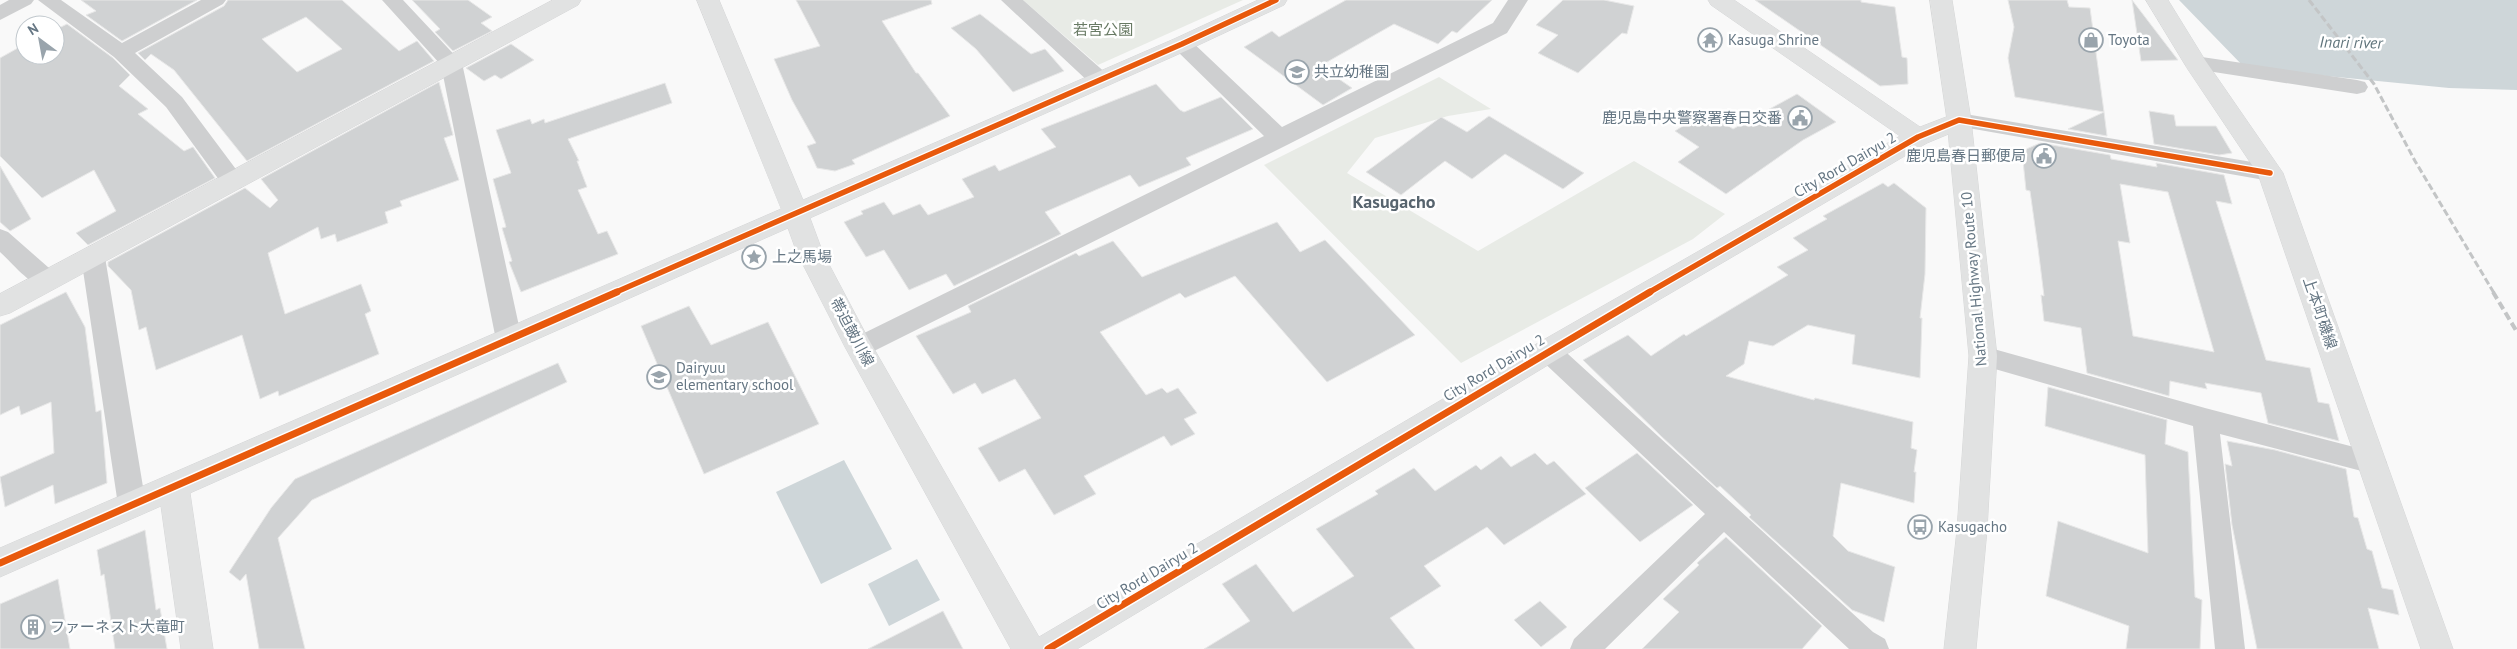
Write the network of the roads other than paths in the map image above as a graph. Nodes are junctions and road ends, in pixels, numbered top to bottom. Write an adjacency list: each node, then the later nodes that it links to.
1 (24, 0): 13 (street)
2 (48, 0): 15 (street)
3 (216, 0): 15 (street)
4 (392, 0): 16 (street)
5 (570, 0): 16 (main road)
6 (708, 0): 25 (main road, 帯迫皷川線)
7 (1011, 0): 18 (street)
8 (1276, 0): 14 (main road)
9 (1518, 0): 22 (street)
10 (1719, 0): 21 (main road)
11 (1941, 0): 20 (main road, National Highway Route 10)
12 (2157, 0): 17 (main road, 上本町磯線)
13 (0, 14)
14 (1182, 44): 18 (main road); 22 (street)
15 (121, 52): 24 (street)
16 (450, 63): 24 (main road); 30 (street)
17 (2195, 63): 19 (street); 23 (main road, 上本町磯線)
18 (1100, 80): 25 (main road)
19 (2357, 87)
20 (1959, 120): 21 (main road, City Rord Dairyu 2); 23 (street); 33 (main road, National Highway Route 10)
21 (1918, 137): 32 (main road, City Rord Dairyu 2)
22 (1281, 139): 31 (street)
23 (2270, 174): 35 (main road, 上本町磯線)
24 (233, 182): 27 (main road)
25 (797, 213): 30 (main road); 31 (main road, 帯迫皷川線)
26 (0, 238): 28 (street)
27 (93, 257): 28 (main road); 37 (street)
28 (48, 280): 29 (main road)
29 (0, 306)
30 (509, 340): 36 (main road)
31 (860, 347): 41 (main road, 帯迫皷川線)
32 (1548, 351): 38 (street); 42 (main road, City Rord Dairyu 2)
33 (1983, 356): 34 (street); 45 (main road, National Highway Route 10)
34 (2205, 419): 35 (street); 46 (street)
35 (2373, 463): 47 (main road, 上本町磯線)
36 (174, 487): 37 (main road); 40 (main road)
37 (132, 505): 39 (main road)
38 (1725, 513): 43 (street); 44 (street)
39 (0, 563)
40 (197, 649)
41 (1028, 649)
42 (1048, 649)
43 (1586, 649)
44 (1874, 649)
45 (1960, 649)
46 (2230, 649)
47 (2437, 649)

